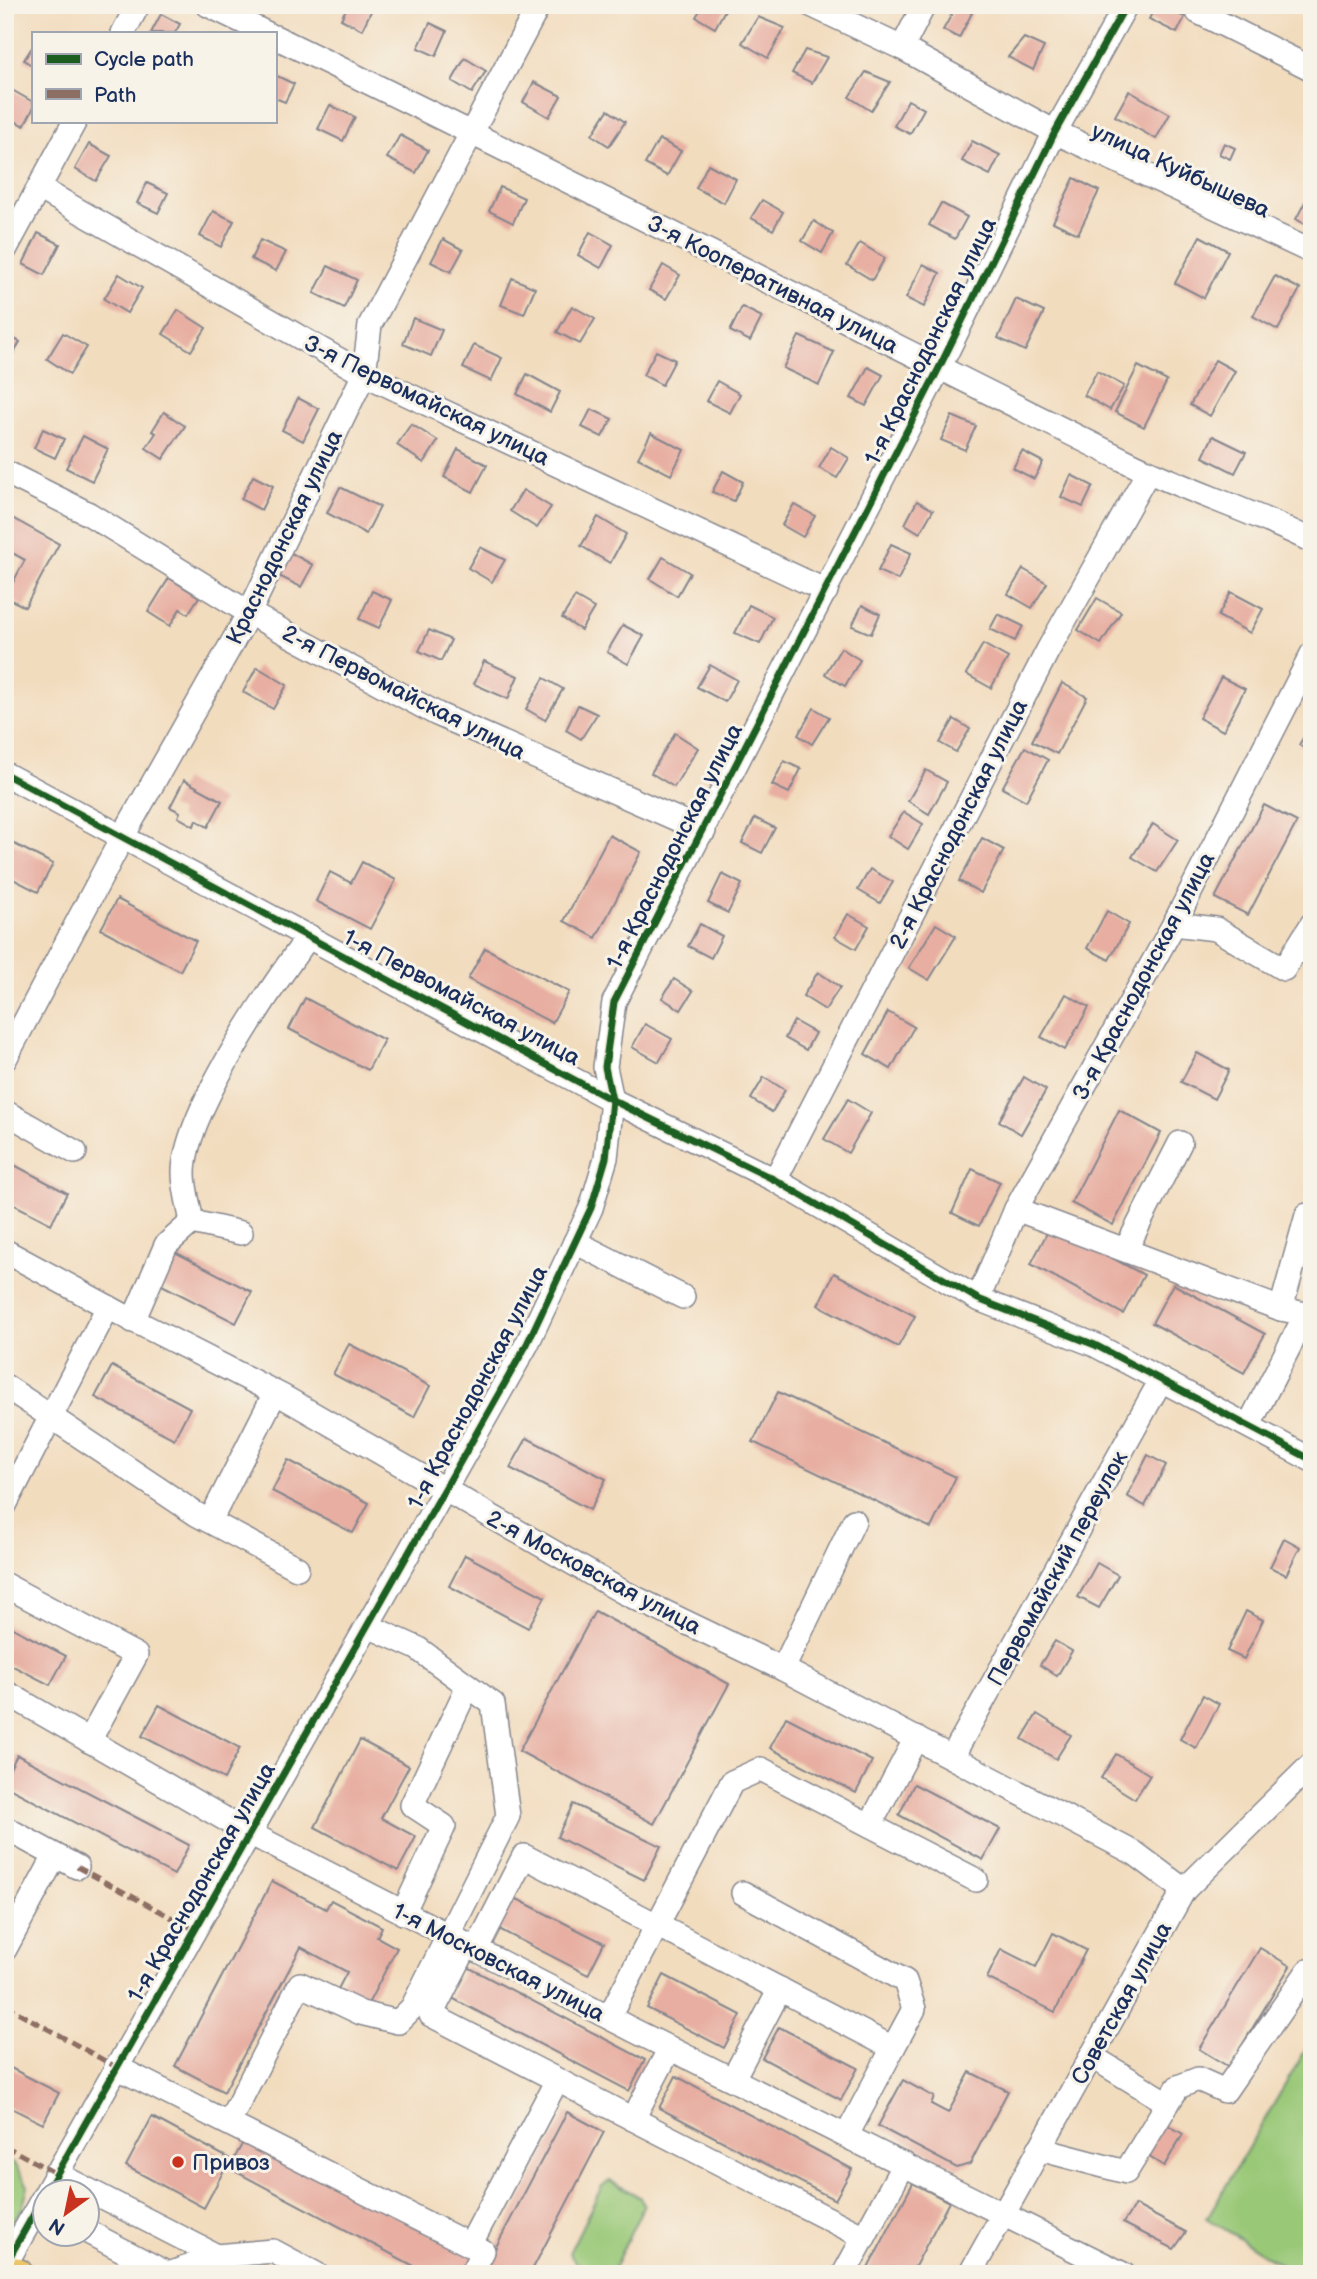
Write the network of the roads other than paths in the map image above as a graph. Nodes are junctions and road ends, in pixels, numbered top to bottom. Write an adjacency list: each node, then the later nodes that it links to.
1 (138, 5): 8 (street)
2 (208, 5): 9 (street)
3 (539, 5): 14 (street, Краснодонская улица)
4 (811, 5): 11 (street, улица Куйбышева)
5 (924, 5): 11 (street)
6 (1126, 5): 15 (street, 1-я Краснодонская улица)
7 (1198, 12): 12 (street)
8 (124, 32)
9 (264, 32)
10 (276, 37): 14 (street, 3-я Кооперативная улица)
11 (902, 48): 15 (street, улица Куйбышева)
12 (1309, 61)
13 (74, 122): 16 (street)
14 (470, 131): 19 (street, 3-я Кооперативная улица); 20 (street, Краснодонская улица)
15 (1055, 132): 18 (street, улица Куйбышева); 19 (street, 1-я Краснодонская улица)
16 (39, 188): 17 (street); 20 (street, 3-я Первомайская улица)
17 (5, 250)
18 (1312, 252)
19 (939, 368): 22 (street, 3-я Кооперативная улица); 24 (street, 1-я Краснодонская улица)
20 (364, 374): 24 (street, 3-я Первомайская улица); 25 (street, Краснодонская улица)
21 (5, 472): 25 (street, 2-я Первомайская улица)
22 (1148, 472): 23 (street, 3-я Кооперативная улица); 38 (street, 2-я Краснодонская улица)
23 (1312, 541)
24 (826, 591): 28 (street, 1-я Краснодонская улица)
25 (249, 613): 28 (street, 2-я Первомайская улица); 29 (street, Краснодонская улица)
26 (1312, 653): 30 (street, 3-я Краснодонская улица)
27 (5, 774): 29 (street, 1-я Первомайская улица)
28 (704, 831): 34 (street, 1-я Краснодонская улица)
29 (122, 836): 32 (street, 1-я Первомайская улица); 33 (street, Краснодонская улица)
30 (1174, 924): 31 (street); 39 (street, 3-я Краснодонская улица)
31 (1312, 924)
32 (309, 936): 34 (street, 1-я Первомайская улица); 41 (street)
33 (5, 1059)
34 (612, 1100): 38 (street, 1-я Первомайская улица); 43 (street, 1-я Краснодонская улица)
35 (5, 1112): 37 (street)
36 (1180, 1143): 44 (street)
37 (75, 1152)
38 (775, 1180): 47 (street, 1-я Первомайская улица)
39 (1016, 1209): 44 (street); 47 (street, 3-я Краснодонская улица)
40 (1307, 1215): 49 (street)
41 (192, 1222): 42 (street); 51 (street)
42 (241, 1233)
43 (575, 1241): 46 (street); 58 (street, 1-я Краснодонская улица)
44 (1126, 1249): 49 (street)
45 (5, 1251): 48 (street, 2-я Московская улица)
46 (683, 1297)
47 (978, 1299): 52 (street, 1-я Первомайская улица)
48 (108, 1307): 51 (street, 2-я Московская улица); 55 (street)
49 (1281, 1309): 50 (street)
50 (1309, 1312): 56 (street)
51 (133, 1321): 54 (street, 2-я Московская улица)
52 (1161, 1380): 56 (street, 1-я Первомайская улица); 70 (street, Первомайский переулок)
53 (5, 1386): 55 (street)
54 (275, 1392): 58 (street, 2-я Московская улица); 60 (street)
55 (51, 1416): 59 (street); 60 (street)
56 (1249, 1425): 57 (street, 1-я Первомайская улица)
57 (1312, 1461)
58 (444, 1490): 64 (street, 1-я Краснодонская улица); 65 (street, 2-я Московская улица)
59 (5, 1506)
60 (209, 1521): 62 (street)
61 (854, 1521): 65 (street)
62 (297, 1568)
63 (5, 1585): 69 (street)
64 (368, 1626): 66 (street); 74 (street, 1-я Краснодонская улица)
65 (783, 1669): 68 (street, 2-я Московская улица)
66 (468, 1686): 80 (street); 82 (street)
67 (5, 1692): 69 (street, 1-я Московская улица)
68 (916, 1738): 70 (street, 2-я Московская улица); 72 (street)
69 (89, 1741): 74 (street, 1-я Московская улица)
70 (953, 1757): 78 (street, 2-я Московская улица)
71 (1312, 1764): 78 (street, Советская улица)
72 (870, 1825): 77 (street); 81 (street)
73 (5, 1828): 75 (street)
74 (251, 1834): 80 (street, 1-я Московская улица); 90 (street, 1-я Краснодонская улица)
75 (55, 1856): 76 (street); 83 (street)
76 (77, 1867)
77 (976, 1880)
78 (1184, 1890): 89 (street, Советская улица)
79 (743, 1893): 88 (street)
80 (403, 1913): 82 (street, 1-я Московская улица)
81 (659, 1926): 82 (street); 85 (street); 86 (street)
82 (464, 1943): 86 (street, 1-я Московская улица); 92 (street); 95 (street)
83 (5, 1949)
84 (1308, 1971): 93 (street)
85 (780, 1989): 88 (street); 91 (street)
86 (609, 2017): 87 (street, 1-я Московская улица)
87 (670, 2048): 91 (street, 1-я Московская улица); 94 (street)
88 (893, 2048): 96 (street)
89 (1091, 2056): 93 (street); 97 (street, Советская улица)
90 (116, 2067): 95 (street); 99 (street, 1-я Краснодонская улица)
91 (733, 2079): 96 (street, 1-я Московская улица)
92 (557, 2080): 94 (street); 105 (street)
93 (1168, 2103): 97 (street)
94 (633, 2119): 103 (street)
95 (229, 2122): 105 (street)
96 (847, 2135): 98 (street, 1-я Московская улица)
97 (1039, 2149): 101 (street, Советская улица)
98 (904, 2164): 101 (street, 1-я Московская улица); 103 (street)
99 (55, 2173): 100 (street, 1-я Краснодонская улица); 106 (street)
100 (53, 2178)
101 (1003, 2213): 113 (street, Советская улица); 114 (street, 1-я Московская улица)
102 (32, 2224): 107 (street, 1-я Краснодонская улица)
103 (864, 2237): 112 (street)
104 (102, 2239): 109 (street)
105 (470, 2245): 111 (street)
106 (217, 2256): 109 (street); 110 (street)
107 (5, 2267): 108 (main road)
108 (18, 2274)
109 (169, 2274)
110 (316, 2274)
111 (471, 2274)
112 (844, 2274)
113 (970, 2274)
114 (1123, 2274)

